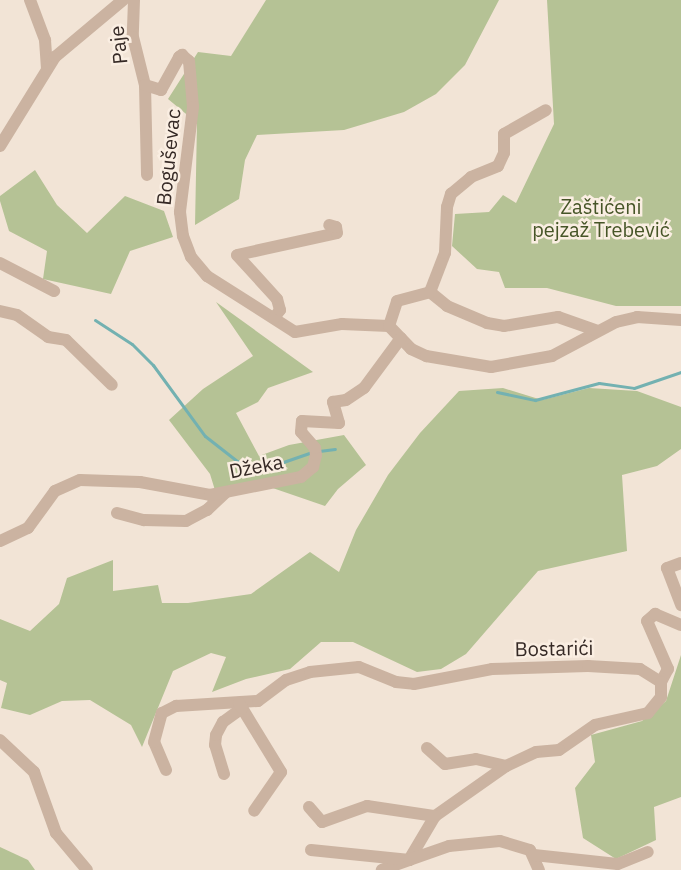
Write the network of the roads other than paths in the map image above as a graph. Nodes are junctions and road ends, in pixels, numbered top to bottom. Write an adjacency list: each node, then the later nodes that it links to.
1 (30, 0): 4 (street)
2 (123, 0): 4 (street)
3 (134, 0): 5 (street, Paje)
4 (47, 69): 7 (street)
5 (145, 85): 8 (street, Paje); 14 (street, Boguševac)
6 (546, 110): 12 (street)
7 (0, 146)
8 (147, 175)
9 (329, 225): 14 (street)
10 (0, 263): 11 (street)
11 (54, 291)
12 (430, 292): 16 (street); 17 (street)
13 (0, 311): 19 (street)
14 (274, 318): 16 (street, Boguševac)
15 (681, 320): 17 (street)
16 (388, 327): 18 (street)
17 (598, 331): 18 (street)
18 (400, 338): 20 (street, Džeka)
19 (112, 385)
20 (226, 492): 21 (street); 22 (street, Džeka)
21 (117, 513)
22 (0, 541)
23 (681, 563): 24 (street)
24 (681, 605)
25 (681, 626): 26 (street)
26 (661, 682): 27 (street, Bostarići); 30 (street)
27 (240, 705): 31 (street, Bostarići); 32 (street); 34 (street)
28 (0, 740): 40 (street)
29 (427, 748): 30 (street)
30 (506, 766): 35 (street)
31 (166, 770)
32 (224, 774)
33 (309, 807): 35 (street)
34 (254, 810)
35 (435, 816): 39 (street)
36 (311, 850): 39 (street)
37 (648, 852): 38 (street)
38 (534, 855): 39 (street); 42 (street)
39 (409, 860): 41 (street)
40 (87, 870)
41 (382, 870)
42 (539, 870)

